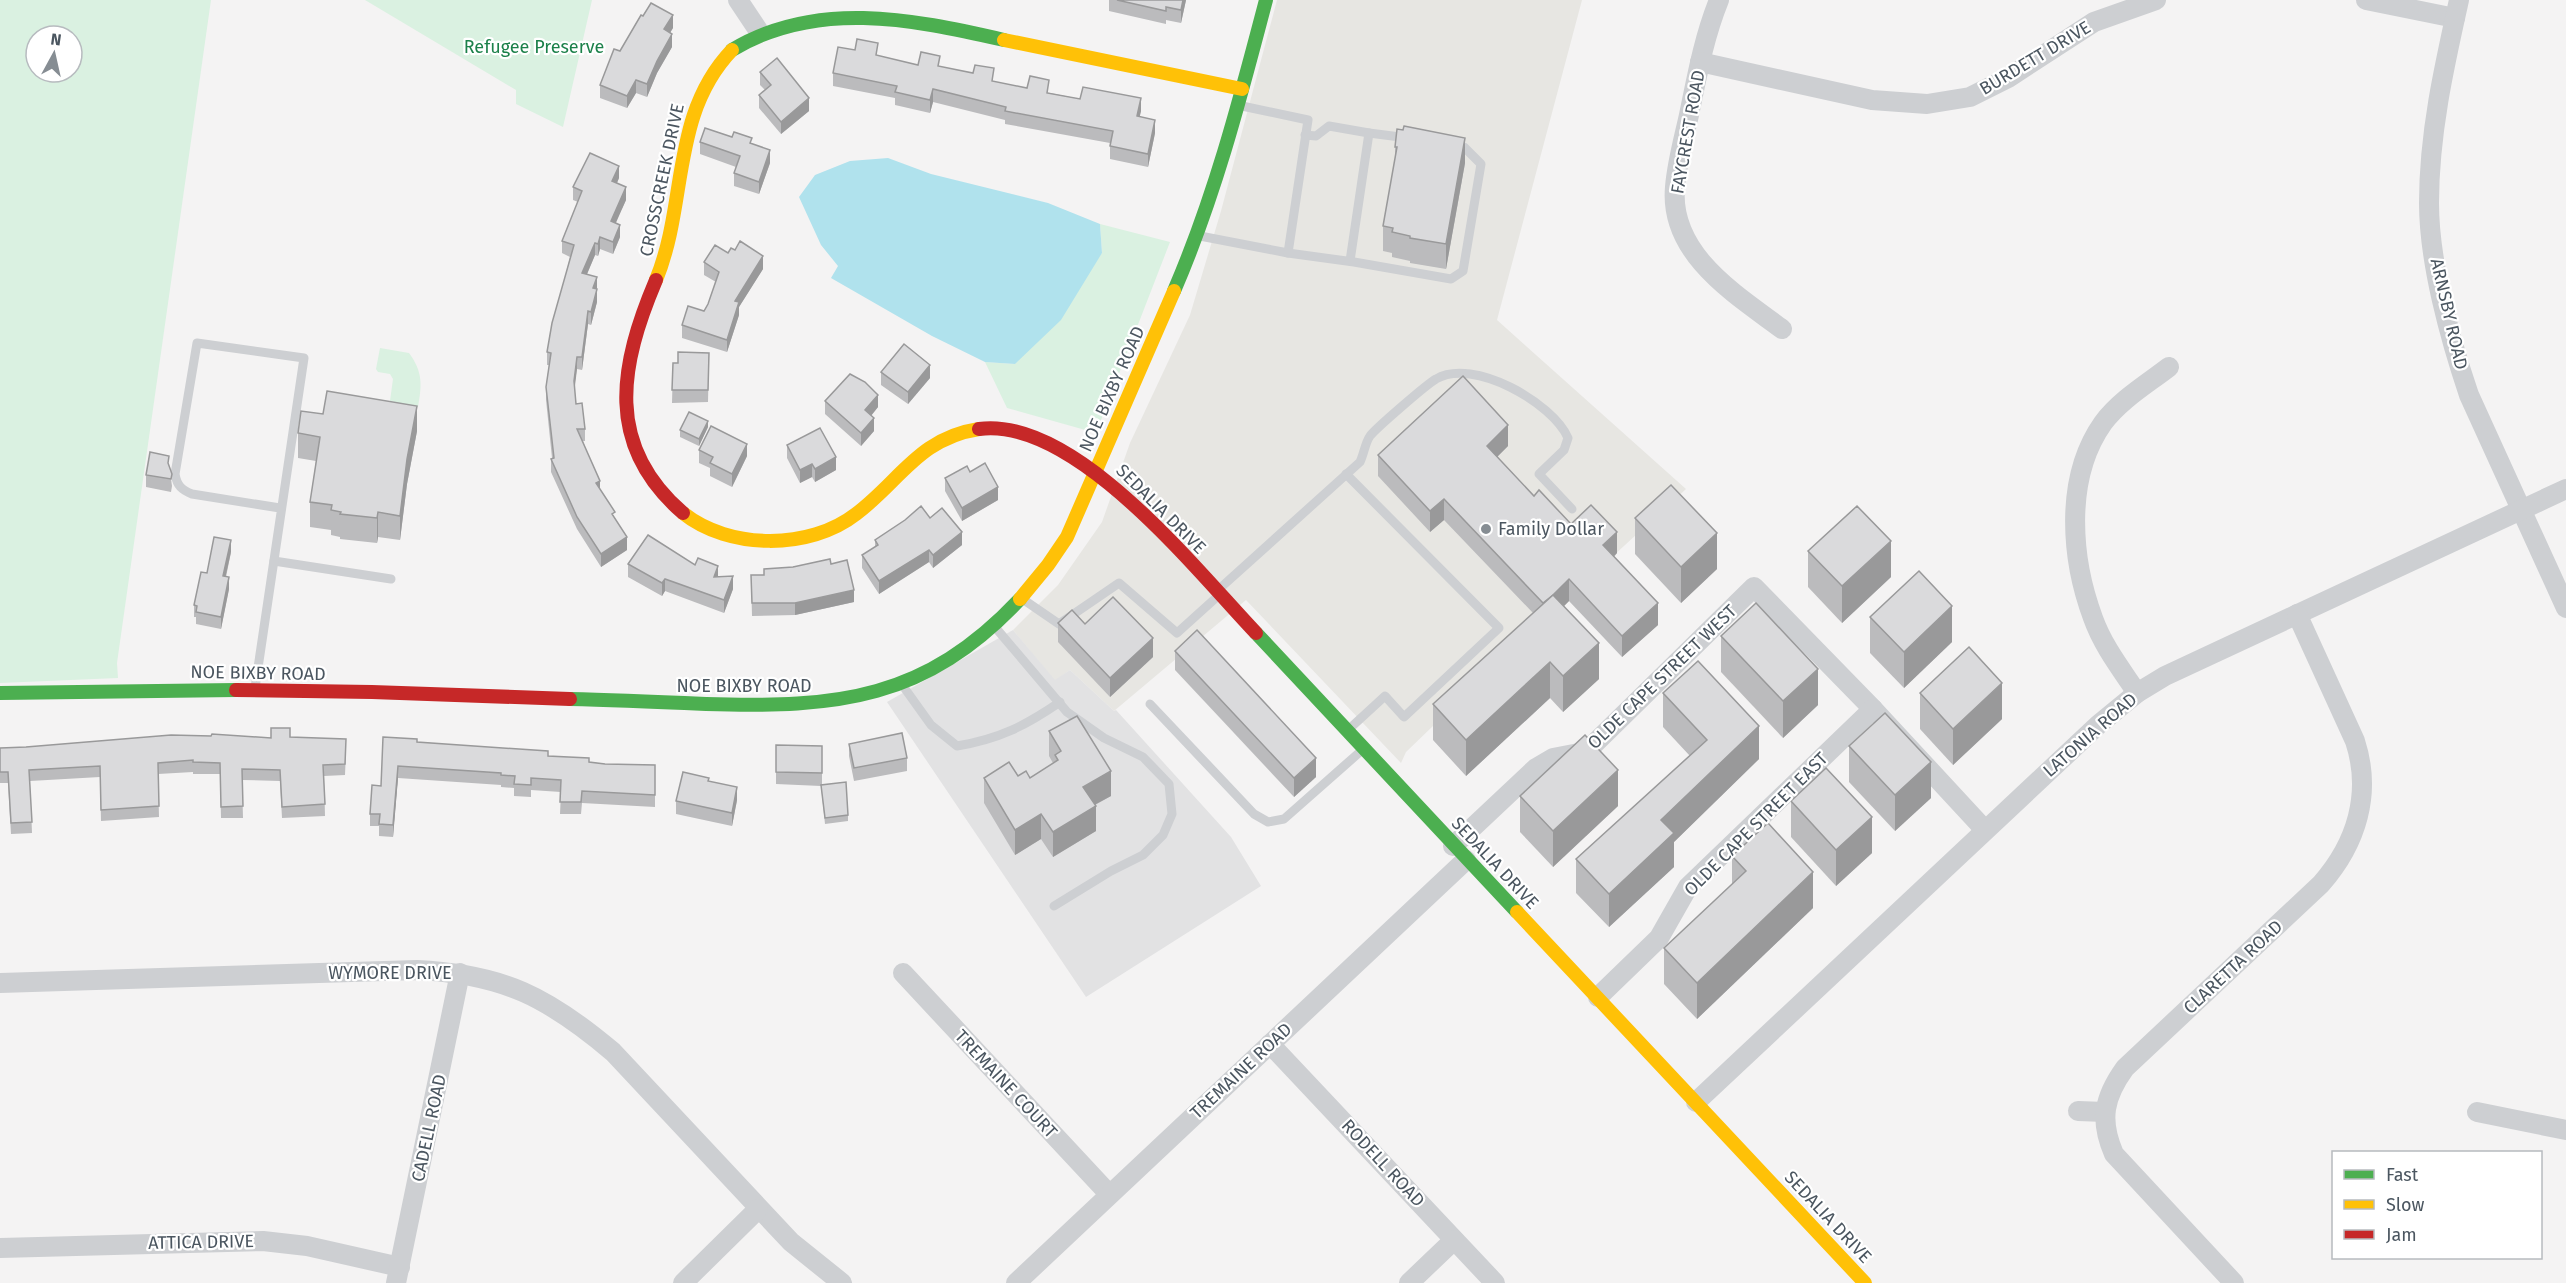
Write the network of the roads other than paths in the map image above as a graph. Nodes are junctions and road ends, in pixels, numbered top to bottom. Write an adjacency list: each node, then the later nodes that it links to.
1 (738, 0): 8 (street)
2 (1266, 0): 10 (street, NOE BIXBY ROAD)
3 (1719, 0): 9 (street, FAYCREST ROAD)
4 (2156, 0): 6 (street, BURDETT DRIVE)
5 (2366, 0): 7 (street)
6 (2131, 3): 9 (street, BURDETT DRIVE)
7 (2457, 9): 26 (street, ARNSBY ROAD)
8 (758, 30): 10 (street, CROSSCREEK DRIVE); 21 (street, CROSSCREEK DRIVE)
9 (1700, 62): 19 (street, FAYCREST ROAD)
10 (1242, 89): 11 (street, NOE BIXBY ROAD)
11 (1238, 105): 13 (lane); 16 (street, NOE BIXBY ROAD)
12 (1369, 133): 13 (lane); 14 (lane); 18 (lane)
13 (1305, 135): 17 (lane)
14 (1418, 140)
15 (1441, 143): 18 (lane)
16 (1198, 236): 17 (lane); 21 (street, NOE BIXBY ROAD)
17 (1288, 253): 18 (lane)
18 (1350, 261)
19 (1782, 329)
20 (2169, 367): 37 (street)
21 (1096, 471): 29 (street, SEDALIA DRIVE); 30 (street, NOE BIXBY ROAD)
22 (1346, 474): 25 (lane); 29 (lane); 41 (lane)
23 (2566, 489): 26 (street, LATONIA ROAD)
24 (280, 508): 24 (lane); 27 (lane)
25 (1572, 508)
26 (2521, 510): 31 (street, ARNSBY ROAD); 32 (street, LATONIA ROAD)
27 (273, 561): 28 (lane); 35 (lane)
28 (392, 579)
29 (1218, 593): 30 (lane); 41 (street, SEDALIA DRIVE)
30 (1022, 599): 33 (street, NOE BIXBY ROAD)
31 (2566, 608)
32 (2297, 614): 37 (street, LATONIA ROAD); 53 (street, CLARETTA ROAD)
33 (995, 627): 34 (street, NOE BIXBY ROAD); 38 (lane)
34 (901, 684): 35 (street, NOE BIXBY ROAD); 38 (lane)
35 (255, 691): 36 (street, NOE BIXBY ROAD)
36 (0, 693)
37 (2137, 693): 43 (street, LATONIA ROAD)
38 (1060, 702): 45 (lane)
39 (1150, 704): 42 (lane)
40 (1873, 709): 43 (street); 44 (street, OLDE CAPE STREET WEST); 49 (street, OLDE CAPE STREET EAST)
41 (1347, 732): 42 (street, SEDALIA DRIVE)
42 (1363, 749): 44 (street, SEDALIA DRIVE)
43 (1985, 830): 51 (street, LATONIA ROAD)
44 (1459, 853): 49 (street, SEDALIA DRIVE); 50 (street, TREMAINE ROAD)
45 (1054, 906)
46 (903, 972): 56 (street, TREMAINE COURT)
47 (460, 973): 48 (street, WYMORE DRIVE); 57 (street, WYMORE DRIVE); 60 (street, CADELL ROAD)
48 (0, 982)
49 (1598, 997): 51 (street, SEDALIA DRIVE)
50 (1270, 1044): 56 (street, TREMAINE ROAD); 58 (street, RODELL ROAD)
51 (1696, 1102): 66 (street, SEDALIA DRIVE)
52 (2078, 1111): 53 (street)
53 (2105, 1112): 67 (street, CLARETTA ROAD)
54 (2477, 1112): 55 (street)
55 (2566, 1130)
56 (1109, 1194): 63 (street, TREMAINE ROAD)
57 (758, 1209): 61 (street); 62 (street, WYMORE DRIVE)
58 (1454, 1240): 64 (street); 65 (street, RODELL ROAD)
59 (0, 1248): 60 (street, ATTICA DRIVE)
60 (398, 1275)
61 (684, 1283)
62 (842, 1283)
63 (1016, 1283)
64 (1409, 1283)
65 (1495, 1283)
66 (1865, 1283)
67 (2234, 1283)

